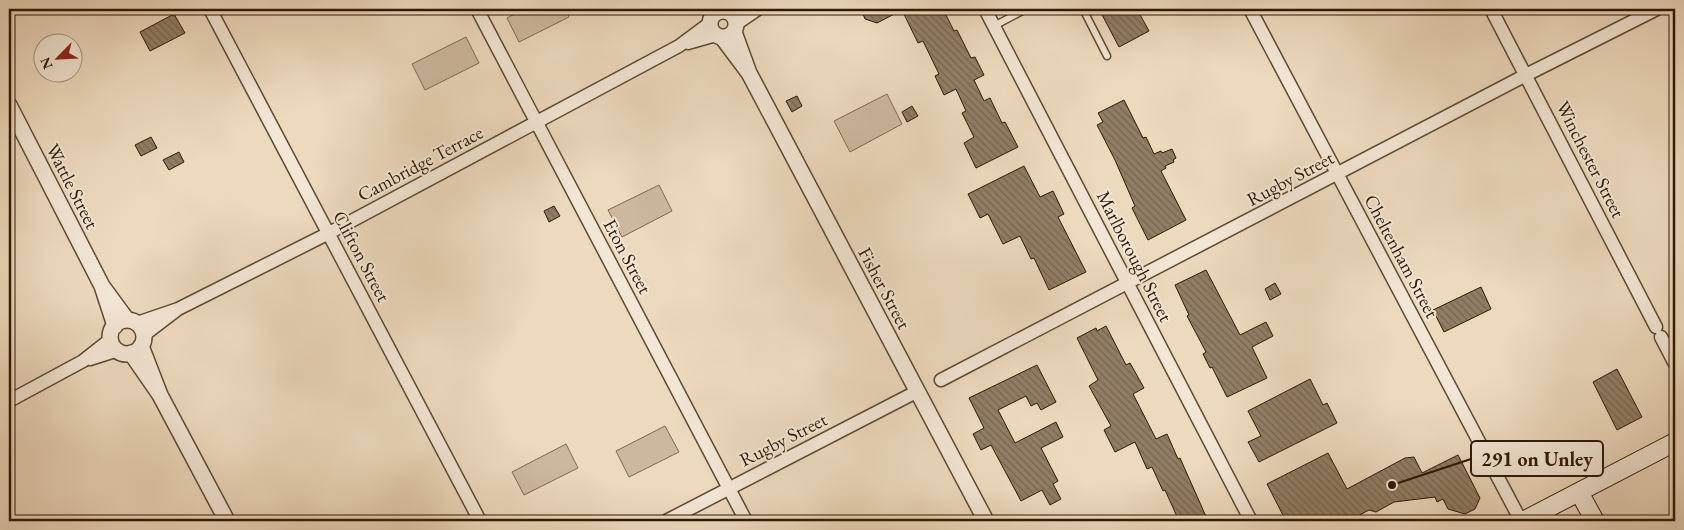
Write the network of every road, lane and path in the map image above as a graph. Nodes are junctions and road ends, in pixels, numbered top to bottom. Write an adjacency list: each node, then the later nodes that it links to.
1 (210, 9): 17 (street, Clifton Street)
2 (477, 9): 15 (street, Eton Street)
3 (758, 9): 10 (street, Cambridge Terrace)
4 (985, 9): 11 (street, Marlborough Street)
5 (1026, 9): 11 (lane)
6 (1082, 9): 12 (lane)
7 (1250, 9): 16 (street, Cheltenham Street)
8 (1492, 9): 13 (street, Winchester Street)
9 (1656, 9): 13 (street, Rugby Street)
10 (723, 20): 15 (street, Cambridge Terrace); 22 (street, Fisher Street)
11 (994, 26): 18 (street, Marlborough Street)
12 (1108, 56)
13 (1526, 75): 16 (street, Rugby Street); 20 (street, Winchester Street)
14 (9, 105): 19 (street, Wattle Street)
15 (536, 122): 17 (street, Cambridge Terrace); 25 (street, Eton Street)
16 (1338, 174): 18 (street, Rugby Street); 33 (street, Cheltenham Street)
17 (329, 233): 19 (street, Cambridge Terrace); 28 (street, Clifton Street)
18 (1128, 284): 21 (street, Rugby Street); 32 (street, Marlborough Street)
19 (128, 337): 23 (street, Cambridge Terrace); 27 (street, Wattle Street)
20 (1675, 364)
21 (941, 380)
22 (918, 391): 25 (street, Rugby Street); 31 (street, Fisher Street)
23 (9, 401)
24 (1675, 442): 26 (main road)
25 (729, 488): 29 (street, Rugby Street); 30 (street, Eton Street)
26 (1579, 492): 33 (main road); 34 (main road)
27 (227, 521)
28 (480, 521)
29 (666, 521)
30 (746, 521)
31 (986, 521)
32 (1251, 521)
33 (1522, 521)
34 (1594, 521)

